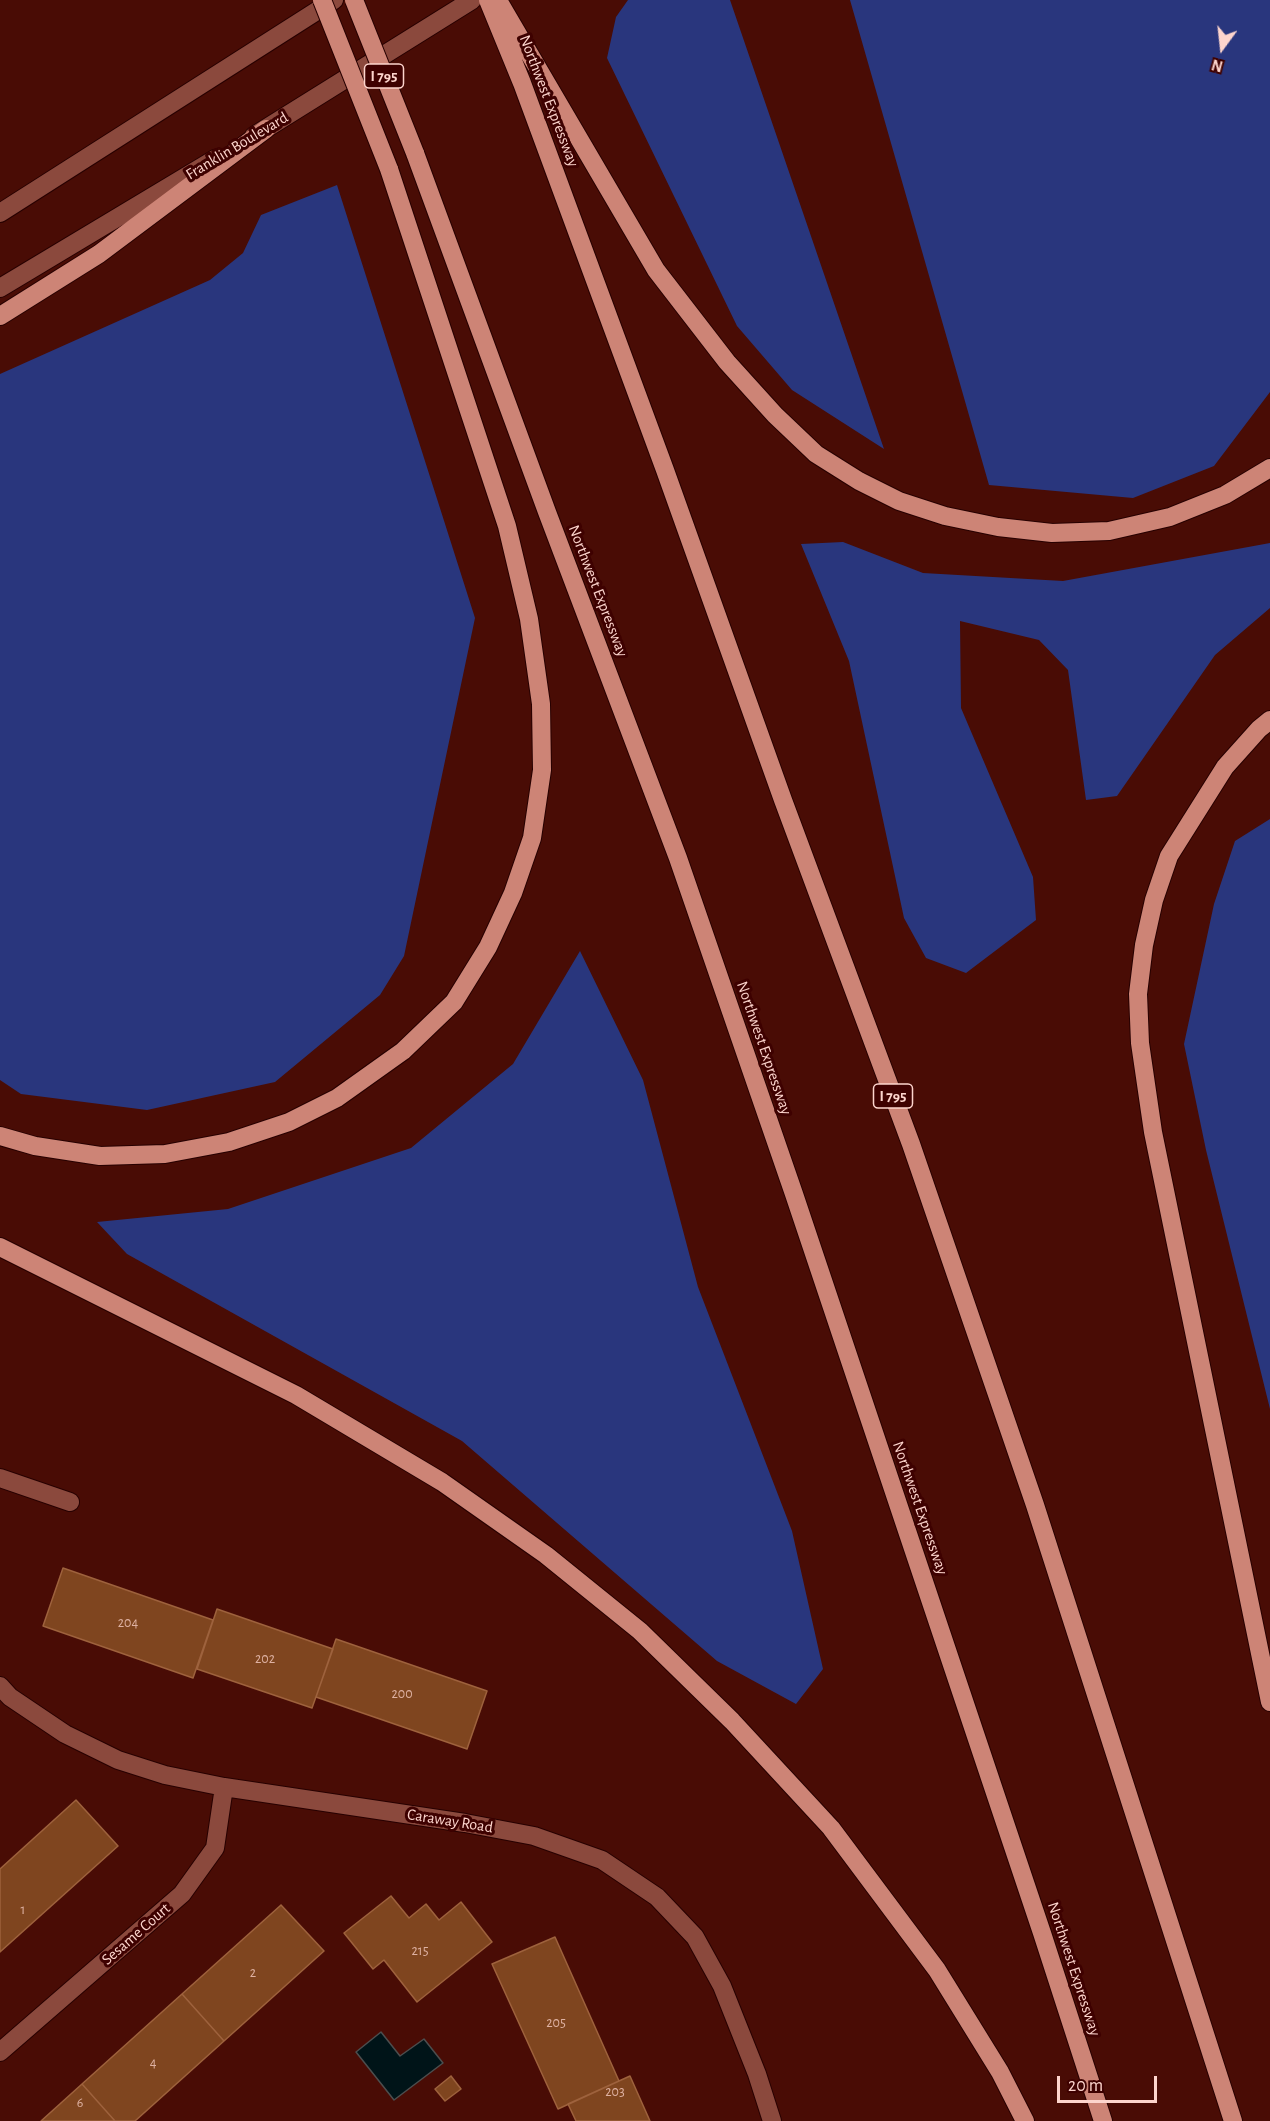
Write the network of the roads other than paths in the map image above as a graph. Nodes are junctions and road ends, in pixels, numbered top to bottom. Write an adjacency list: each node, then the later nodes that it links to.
1 (322, 0): 13 (highway, bridge)
2 (334, 0): 8 (street)
3 (354, 0): 23 (highway, Northwest Expressway / I 795, bridge)
4 (472, 0): 7 (street, Franklin Boulevard)
5 (488, 0): 24 (highway, Northwest Expressway / I 795)
6 (498, 0): 11 (highway)
7 (266, 129): 9 (street, Franklin Boulevard); 10 (highway)
8 (0, 213)
9 (0, 288)
10 (0, 316)
11 (1270, 468)
12 (1270, 720): 18 (highway)
13 (0, 1136)
14 (0, 1247): 22 (highway)
15 (0, 1478): 16 (street)
16 (70, 1502)
17 (0, 1686): 19 (street, Caraway Road)
18 (1270, 1702)
19 (224, 1787): 20 (street, Sesame Court); 21 (street, Caraway Road)
20 (0, 2052)
21 (772, 2121)
22 (1025, 2121)
23 (1102, 2121)
24 (1233, 2121)

